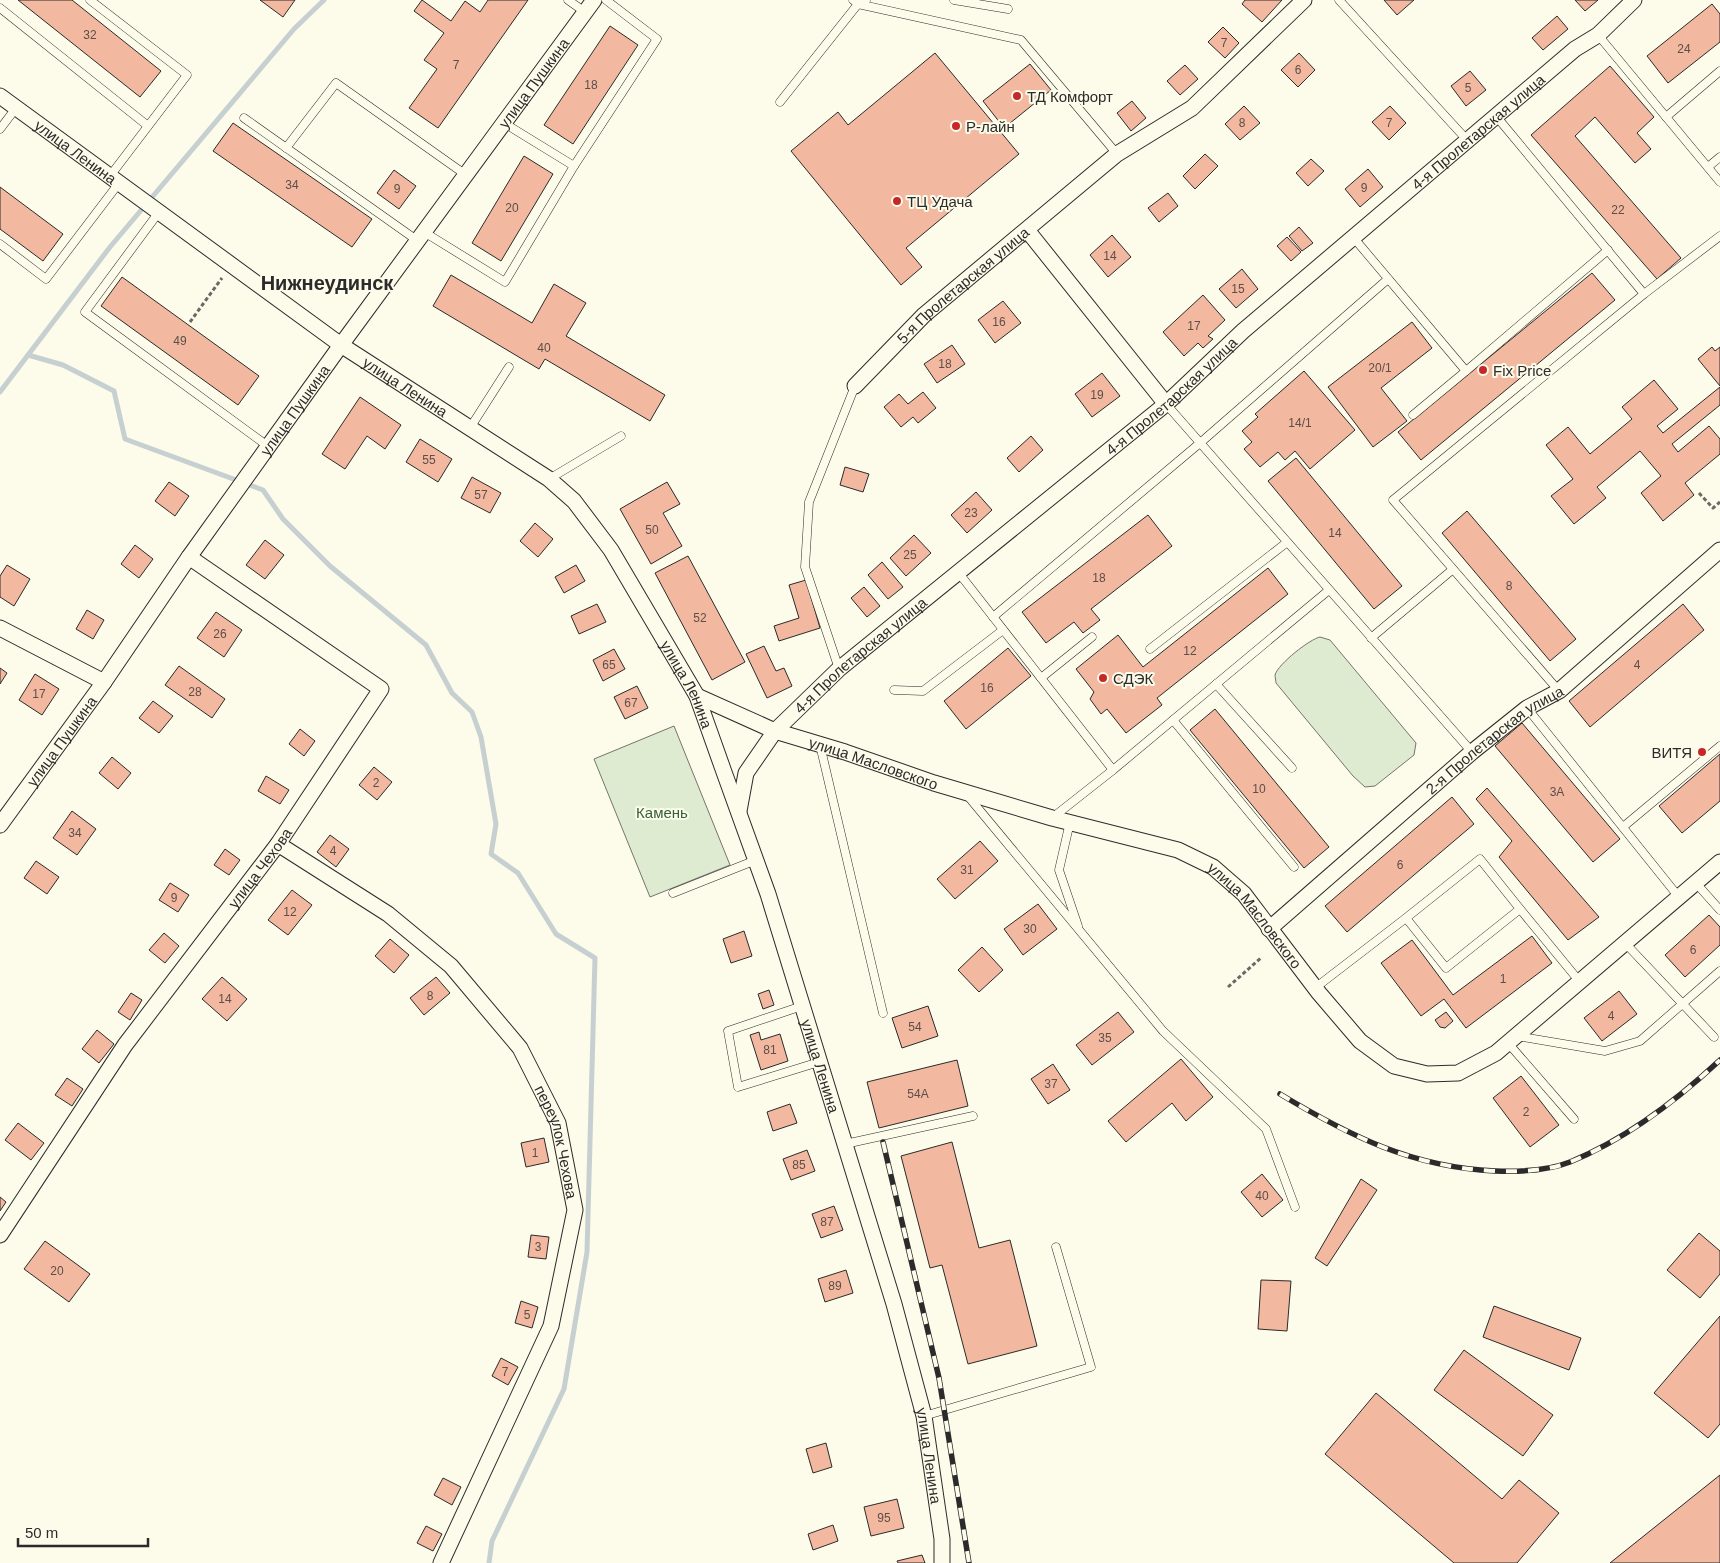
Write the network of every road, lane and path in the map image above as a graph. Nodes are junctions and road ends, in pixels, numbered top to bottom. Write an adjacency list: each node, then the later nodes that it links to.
1 (90, 0): 21 (lane)
2 (568, 0): 9 (lane)
3 (606, 0): 27 (lane)
4 (954, 0): 11 (lane)
5 (1304, 0): 25 (street, 5-я Пролетарская улица)
6 (1339, 0): 23 (lane)
7 (1634, 0): 12 (street, 4-я Пролетарская улица)
8 (859, 1): 15 (lane); 25 (lane)
9 (590, 6): 20 (street, улица Пушкина)
10 (0, 8): 21 (lane)
11 (1008, 9)
12 (1598, 35): 17 (street, 4-я Пролетарская улица); 18 (lane)
13 (1720, 71): 18 (lane)
14 (0, 96): 16 (street, улица Ленина)
15 (780, 102)
16 (16, 108): 22 (lane); 30 (street, улица Ленина)
17 (1496, 116): 23 (street, 4-я Пролетарская улица); 38 (lane)
18 (1666, 117): 28 (lane)
19 (244, 118): 24 (lane)
20 (504, 123): 27 (lane); 29 (street, улица Пушкина)
21 (148, 126): 30 (lane)
22 (0, 129)
23 (1468, 140): 36 (street, 4-я Пролетарская улица)
24 (286, 148): 29 (lane); 34 (lane)
25 (1118, 154): 33 (street, 5-я Пролетарская улица)
26 (1720, 157): 28 (lane)
27 (574, 166): 34 (lane)
28 (1708, 167): 31 (lane)
29 (466, 175): 34 (street, улица Пушкина)
30 (114, 180): 32 (street, улица Ленина); 37 (lane)
31 (1720, 182)
32 (159, 212): 39 (street, улица Ленина); 52 (lane)
33 (1027, 230): 46 (street, 5-я Пролетарская улица); 47 (street)
34 (421, 236): 43 (street, улица Пушкина)
35 (1720, 236): 41 (lane)
36 (1353, 238): 40 (lane); 47 (street, 4-я Пролетарская улица)
37 (0, 244)
38 (1608, 250): 41 (lane); 45 (lane)
39 (232, 265): 42 (path); 43 (street, улица Ленина)
40 (1388, 278): 45 (lane); 51 (lane)
41 (1644, 294): 59 (lane)
42 (190, 322)
43 (341, 345): 49 (street, улица Ленина); 52 (street, улица Пушкина)
44 (509, 367): 49 (lane)
45 (1466, 371): 48 (lane)
46 (856, 386): 68 (lane, 5-я Пролетарская улица)
47 (1166, 404): 51 (lane); 60 (street, 4-я Пролетарская улица)
48 (1413, 415)
49 (470, 428): 53 (street, улица Ленина)
50 (621, 436): 53 (lane)
51 (1200, 443): 56 (lane); 62 (lane)
52 (270, 448): 58 (street, улица Пушкина)
53 (549, 479): 74 (street, улица Ленина)
54 (1699, 493): 55 (path)
55 (1720, 502)
56 (1286, 543): 61 (lane); 67 (lane)
57 (1720, 550): 73 (street, 2-я Пролетарская улица)
58 (189, 557): 70 (street, улица Пушкина); 89 (street, улица Чехова)
59 (1452, 570): 66 (lane); 73 (lane)
60 (958, 572): 62 (lane); 68 (street, 4-я Пролетарская улица)
61 (1329, 590): 66 (lane); 71 (lane)
62 (994, 617): 64 (lane)
63 (0, 628): 70 (street)
64 (1004, 630): 69 (lane); 72 (lane)
65 (1092, 637): 69 (lane)
66 (1371, 638): 80 (lane)
67 (1150, 649)
68 (839, 669): 77 (street, 4-я Пролетарская улица)
69 (1041, 678): 82 (lane)
70 (104, 682): 87 (street, улица Пушкина)
71 (1216, 684): 76 (lane); 81 (lane)
72 (894, 690)
73 (1560, 691): 75 (street, 2-я Пролетарская улица)
74 (697, 696): 77 (street, улица Масловского); 84 (street, улица Ленина)
75 (1528, 708): 80 (street, 2-я Пролетарская улица); 88 (lane)
76 (1173, 720): 82 (lane); 92 (lane)
77 (775, 731): 78 (street, улица Масловского); 84 (street, 4-я Пролетарская улица)
78 (820, 745): 83 (street, улица Масловского); 109 (lane)
79 (1720, 746): 88 (lane)
80 (1472, 752): 99 (street, 2-я Пролетарская улица)
81 (1292, 768)
82 (1113, 770): 85 (lane)
83 (964, 792): 85 (street, улица Масловского); 100 (lane)
84 (738, 811): 90 (street, улица Ленина)
85 (1052, 818): 86 (street, улица Масловского)
86 (1070, 822): 99 (street, улица Масловского); 100 (lane)
87 (0, 825)
88 (1623, 827): 95 (lane)
89 (278, 844): 117 (street, улица Чехова); 120 (street, переулок Чехова)
90 (756, 860): 94 (lane); 108 (street, улица Ленина)
91 (1720, 862): 93 (street, улица Масловского)
92 (1294, 867)
93 (1695, 882): 95 (street, улица Масловского); 97 (lane)
94 (673, 892)
95 (1678, 896): 101 (street, улица Масловского)
96 (1520, 909): 98 (lane); 98 (lane); 104 (lane)
97 (1720, 910)
98 (1406, 918): 106 (lane)
99 (1270, 929): 106 (street, улица Масловского)
100 (1079, 930): 116 (lane)
101 (1625, 943): 104 (street, улица Масловского); 107 (lane)
102 (1262, 957): 105 (path)
103 (1720, 971): 107 (lane)
104 (1580, 982): 111 (street, улица Масловского)
105 (1228, 987)
106 (1315, 988): 111 (street, улица Масловского)
107 (1682, 1004): 110 (lane); 111 (lane)
108 (802, 1006): 112 (street, улица Ленина); 112 (lane)
109 (883, 1013)
110 (1714, 1037)
111 (1512, 1039): 114 (lane)
112 (819, 1062): 115 (street, улица Ленина)
113 (973, 1116): 115 (lane)
114 (1574, 1119)
115 (845, 1144): 119 (street, улица Ленина)
116 (1295, 1207)
117 (0, 1235)
118 (1056, 1246): 119 (lane)
119 (924, 1416): 121 (street, улица Ленина)
120 (441, 1563)
121 (942, 1563)

